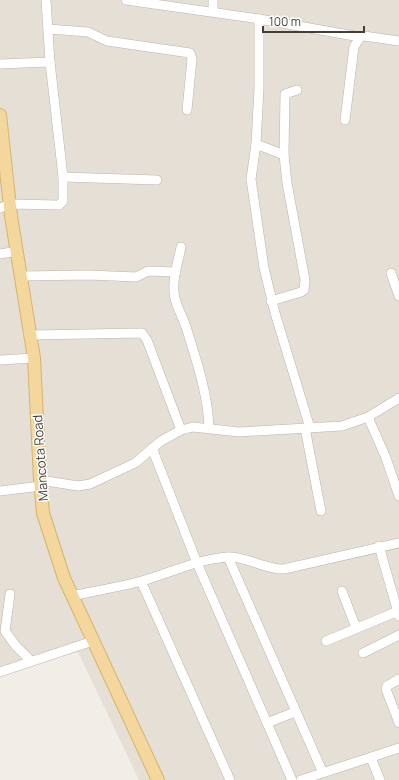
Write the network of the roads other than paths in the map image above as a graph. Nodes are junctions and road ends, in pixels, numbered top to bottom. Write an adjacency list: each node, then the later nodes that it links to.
1 (46, 0): 6 (street)
2 (126, 0): 4 (street)
3 (213, 0): 4 (street)
4 (213, 11): 5 (street)
5 (259, 19): 7 (street); 15 (street)
6 (48, 29): 9 (street); 12 (street)
7 (360, 37): 8 (street); 14 (street)
8 (399, 41)
9 (50, 62): 10 (street); 17 (street)
10 (0, 64)
11 (296, 90): 16 (street)
12 (187, 110)
13 (0, 120): 19 (main road, Mancota Road)
14 (345, 120)
15 (256, 144): 16 (street); 27 (street)
16 (284, 155): 27 (street)
17 (63, 177): 18 (street); 19 (street)
18 (157, 180)
19 (5, 206): 21 (main road, Mancota Road)
20 (181, 247): 23 (street)
21 (17, 251): 22 (street); 25 (main road, Mancota Road)
22 (0, 254)
23 (176, 272): 25 (street); 33 (street)
24 (391, 273): 26 (street)
25 (21, 276): 28 (main road, Mancota Road)
26 (399, 296)
27 (271, 301): 34 (street)
28 (31, 335): 29 (main road, Mancota Road); 35 (street)
29 (34, 358): 30 (street); 37 (main road, Mancota Road)
30 (0, 360)
31 (399, 398): 32 (street)
32 (368, 417): 34 (street); 39 (street)
33 (209, 428): 34 (street); 35 (street)
34 (308, 428): 40 (street)
35 (181, 430): 36 (street)
36 (152, 448): 37 (street); 44 (street)
37 (40, 483): 38 (street); 48 (main road, Mancota Road)
38 (0, 492)
39 (399, 496)
40 (321, 511)
41 (399, 543): 42 (street)
42 (379, 546): 43 (street); 49 (street)
43 (228, 557): 44 (street); 59 (street)
44 (197, 563): 45 (street); 60 (street)
45 (141, 581): 48 (street); 66 (street)
46 (342, 591): 51 (street)
47 (10, 594): 50 (street)
48 (72, 596): 53 (main road, Mancota Road)
49 (398, 614): 51 (street)
50 (3, 615): 56 (street)
51 (356, 628): 54 (street)
52 (399, 635): 55 (street)
53 (93, 641): 56 (street); 65 (main road, Mancota Road)
54 (326, 641)
55 (363, 653)
56 (30, 661): 57 (street)
57 (0, 672)
58 (399, 679): 61 (street)
59 (295, 712): 60 (street); 64 (street)
60 (267, 723): 67 (street)
61 (399, 723)
62 (399, 748): 63 (street)
63 (371, 758): 64 (street); 69 (street)
64 (323, 773): 68 (street)
65 (158, 780)
66 (230, 780)
67 (292, 780)
68 (302, 780)
69 (380, 780)

